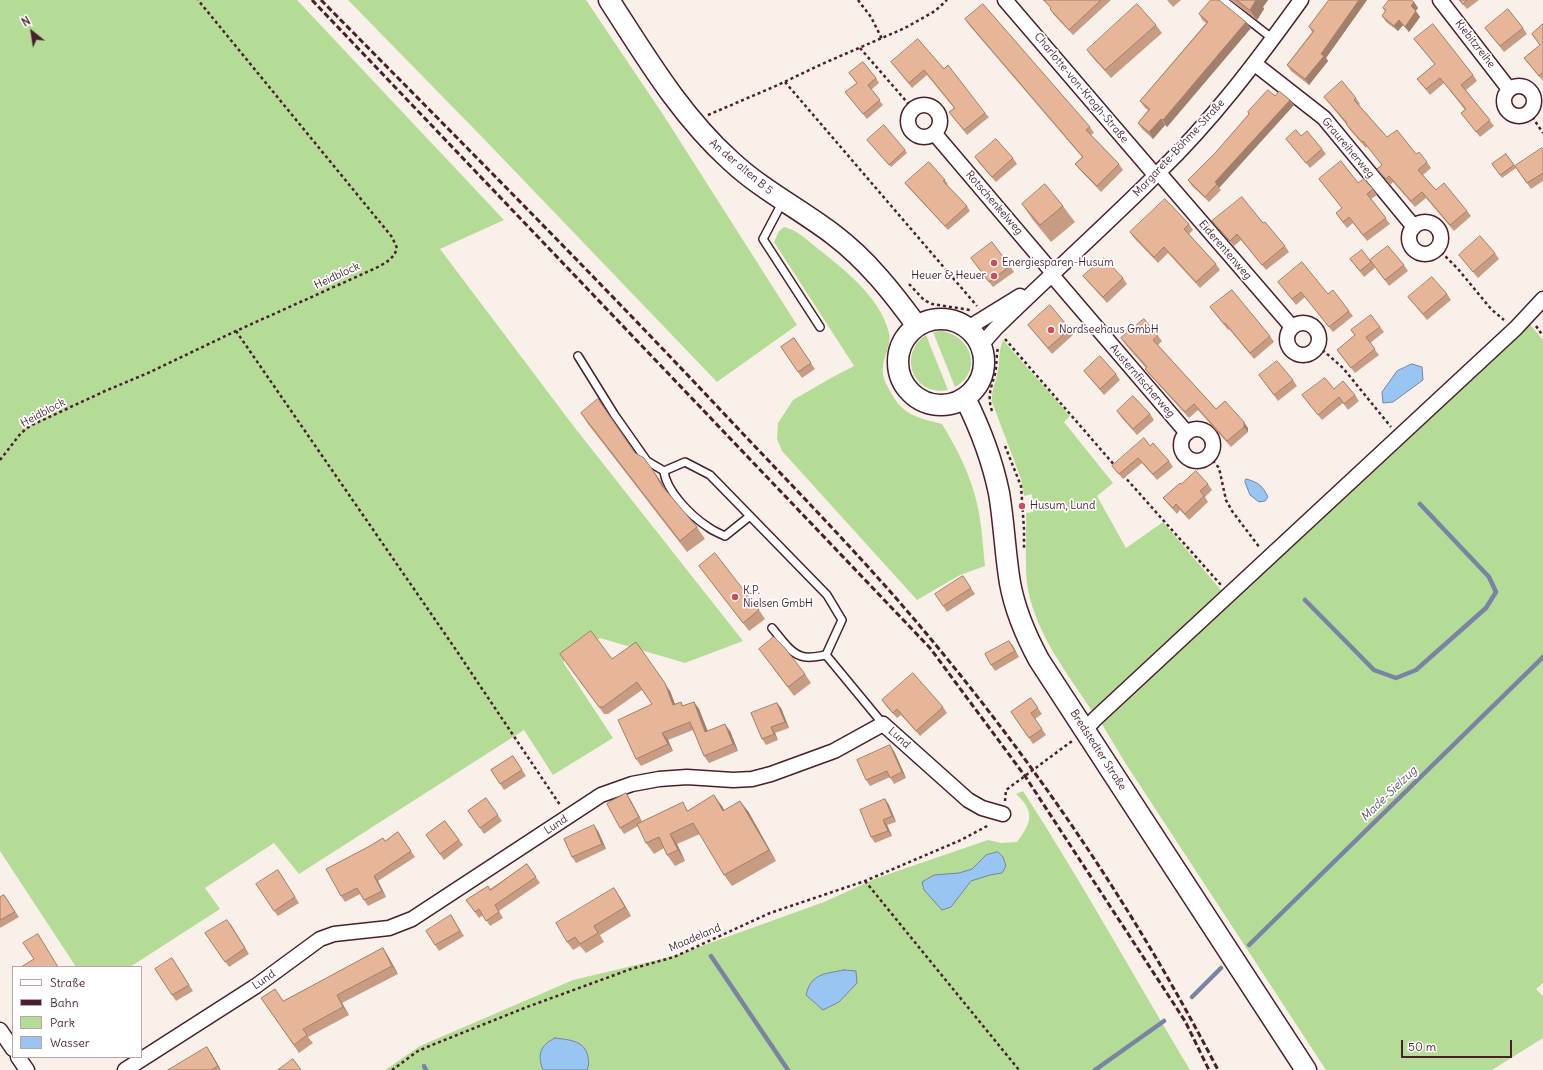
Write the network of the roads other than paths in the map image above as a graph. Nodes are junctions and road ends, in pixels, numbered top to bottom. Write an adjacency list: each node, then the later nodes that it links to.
1 (609, 0): 11 (main road, An der alten B 5)
2 (1005, 0): 10 (street, Charlotte-von-Krogh-Straße)
3 (1223, 0): 6 (lane)
4 (1300, 0): 6 (street, Margarete-Böhme-Straße)
5 (1440, 0): 8 (street, Kiebitzreihe)
6 (1273, 39): 7 (street, Margarete-Böhme-Straße)
7 (1255, 64): 10 (street, Margarete-Böhme-Straße); 12 (street, Graureiherweg)
8 (1509, 89): 8 (street)
9 (935, 134): 9 (street); 13 (street, Rotschenkelweg)
10 (1157, 174): 13 (street, Margarete-Böhme-Straße); 17 (street, Eiderentenweg)
11 (783, 201): 15 (main road, An der alten B 5); 16 (lane)
12 (1414, 227): 12 (street)
13 (1049, 276): 18 (street, Margarete-Böhme-Straße); 19 (street, Margarete-Böhme-Straße); 22 (street, Austernfischerweg)
14 (1543, 299): 28 (street)
15 (917, 326): 18 (main road); 21 (main road)
16 (820, 327)
17 (1292, 327): 17 (street)
18 (968, 328): 19 (main road)
19 (981, 345): 21 (main road)
20 (578, 356): 23 (lane)
21 (965, 398): 28 (main road, Bredstedter Straße)
22 (1187, 433): 22 (street)
23 (664, 471): 24 (lane); 24 (lane)
24 (750, 516): 26 (lane)
25 (772, 628): 26 (lane)
26 (826, 655): 27 (lane)
27 (884, 724): 29 (street, Lund); 34 (street, Lund)
28 (1080, 734): 35 (main road, Bredstedter Straße)
29 (1003, 814)
30 (0, 1030): 31 (street)
31 (12, 1048)
32 (19, 1058): 33 (street)
33 (27, 1070)
34 (125, 1070)
35 (1306, 1070)

